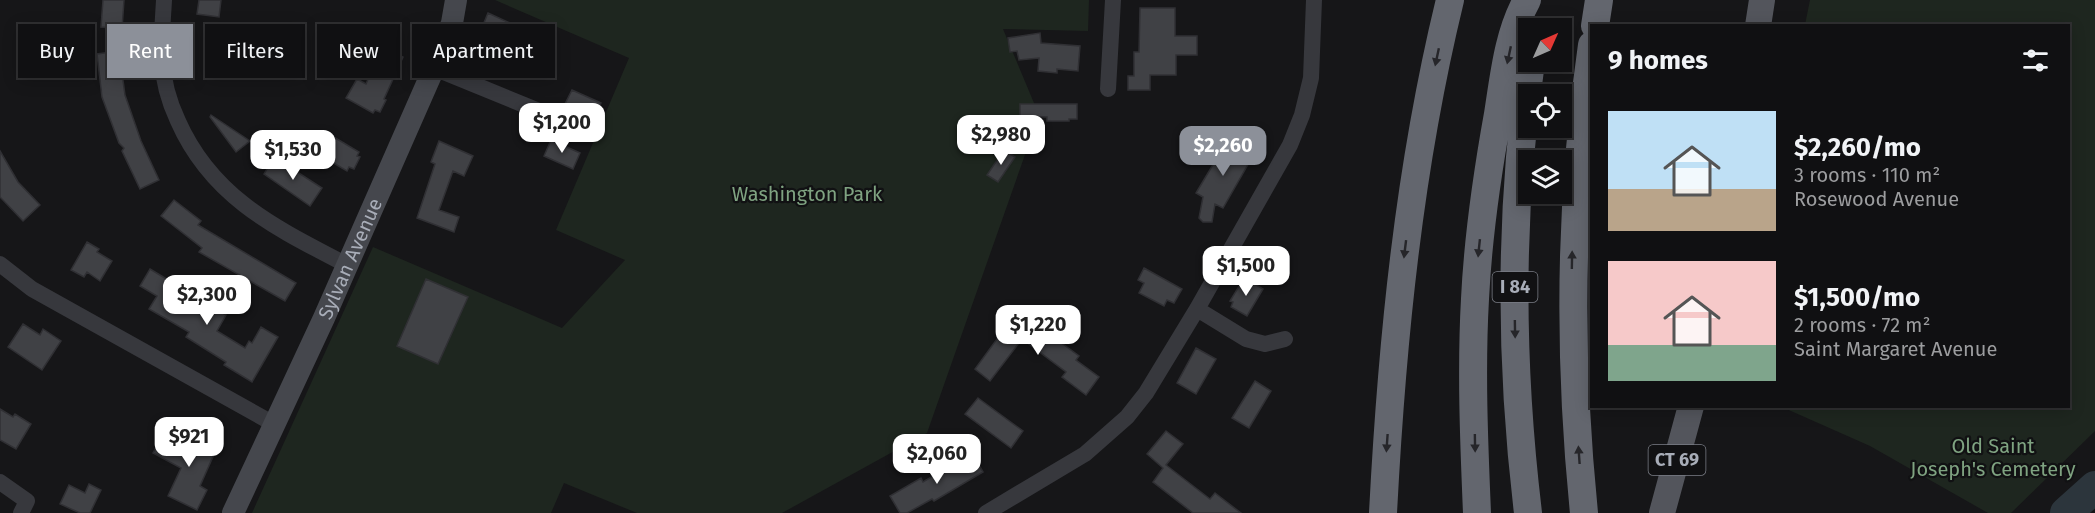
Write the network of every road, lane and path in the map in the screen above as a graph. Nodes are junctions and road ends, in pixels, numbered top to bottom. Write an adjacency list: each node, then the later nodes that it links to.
1 (164, 0): 21 (street)
2 (456, 0): 11 (street, Sylvan Avenue)
3 (1113, 0): 18 (street)
4 (1314, 0): 22 (street)
5 (1450, 0): 30 (highway, one-way to 30)
6 (1527, 0): 31 (highway, one-way to 31)
7 (1541, 0): 10 (highway)
8 (1599, 0): 12 (highway)
9 (1762, 0): 13 (main road)
10 (1538, 18)
11 (452, 24)
12 (1594, 24)
13 (1758, 24)
14 (1590, 62): 33 (highway, one-way to 14)
15 (1530, 72): 32 (highway, I 84, one-way to 32)
16 (430, 78): 21 (street, Sylvan Avenue)
17 (458, 78): 19 (street)
18 (1108, 89)
19 (578, 127)
20 (0, 264): 25 (street)
21 (347, 265): 25 (street, Sylvan Avenue)
22 (1197, 309): 23 (street); 29 (street)
23 (1285, 339)
24 (1690, 408): 34 (main road, CT 69)
25 (274, 424): 28 (street, Sylvan Avenue)
26 (0, 482): 27 (street)
27 (24, 507)
28 (232, 513)
29 (986, 513)
30 (1383, 513)
31 (1478, 513)
32 (1528, 513)
33 (1584, 513)
34 (1662, 513)

